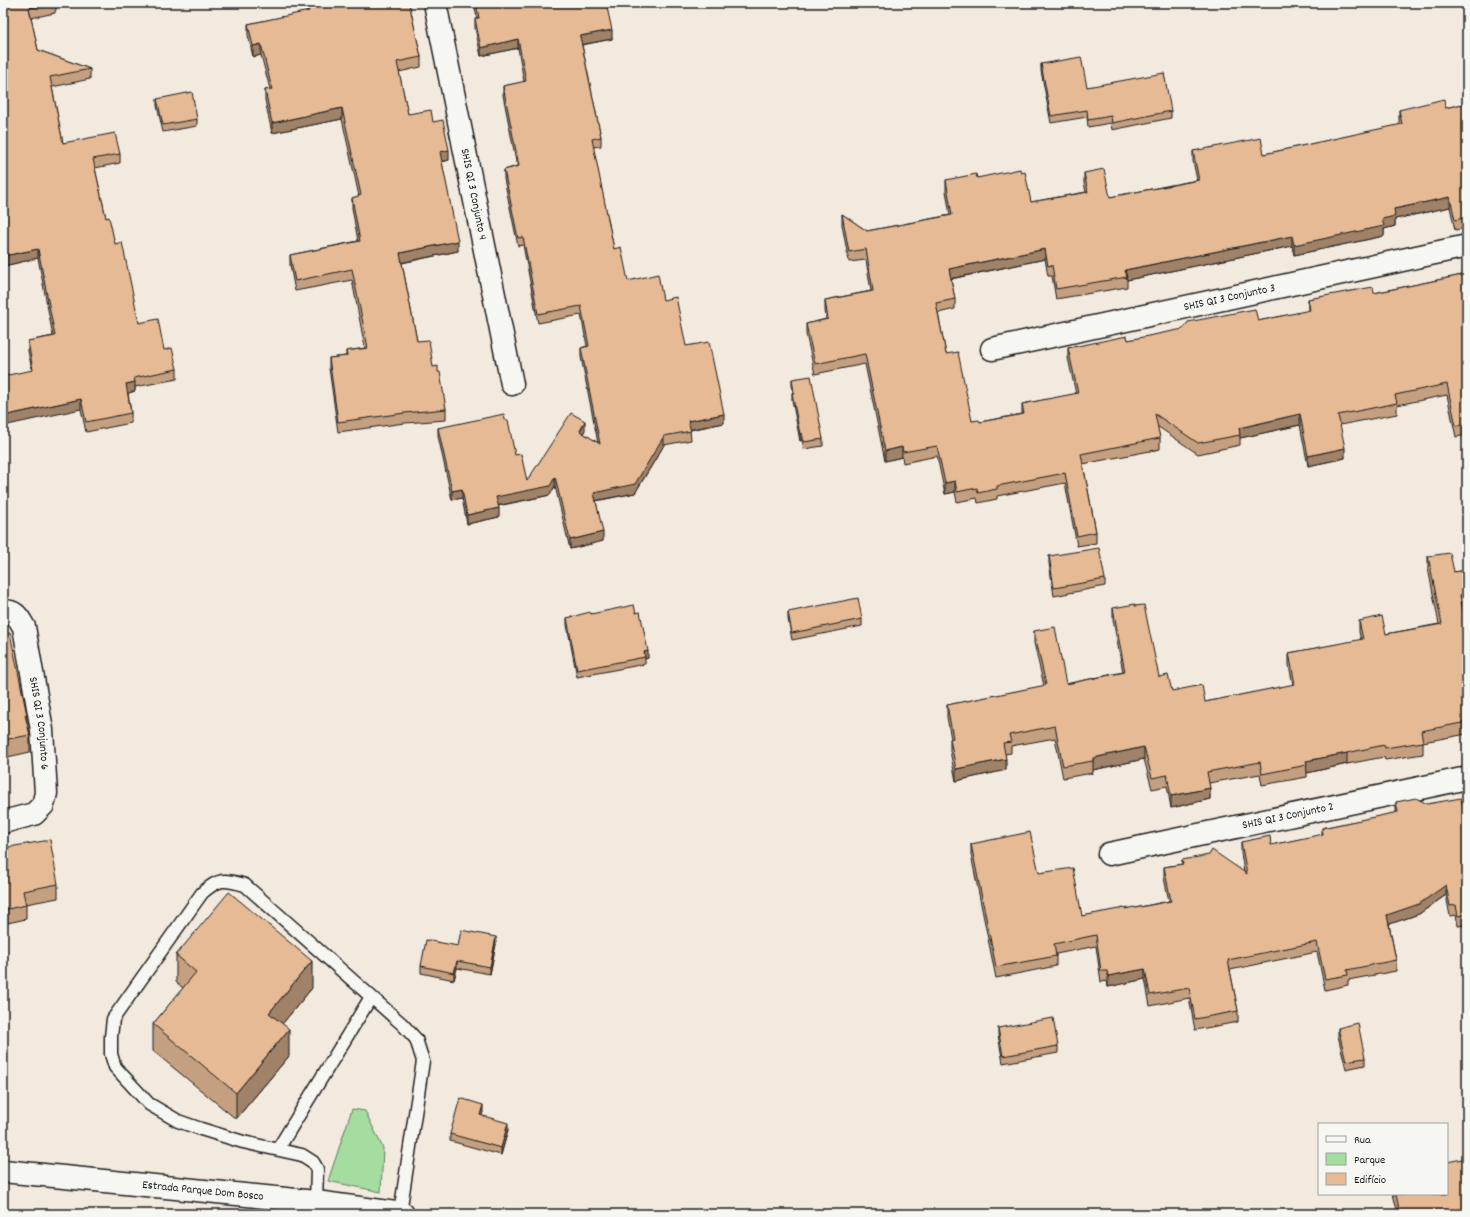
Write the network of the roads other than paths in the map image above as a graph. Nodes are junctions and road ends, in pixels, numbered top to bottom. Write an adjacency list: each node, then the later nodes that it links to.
1 (435, 3): 4 (street, SHIS QI 3 Conjunto 4)
2 (1467, 246): 3 (street, SHIS QI 3 Conjunto 3)
3 (992, 349)
4 (512, 384)
5 (3, 611): 7 (street, SHIS QI 3 Conjunto 6)
6 (1467, 778): 8 (street, SHIS QI 3 Conjunto 2)
7 (3, 822)
8 (1109, 854)
9 (371, 997): 10 (lane); 10 (lane); 13 (lane)
10 (278, 1150): 12 (lane)
11 (3, 1171): 12 (street, Estrada Parque Dom Bosco)
12 (315, 1208): 13 (street, Estrada Parque Dom Bosco)
13 (402, 1214)

